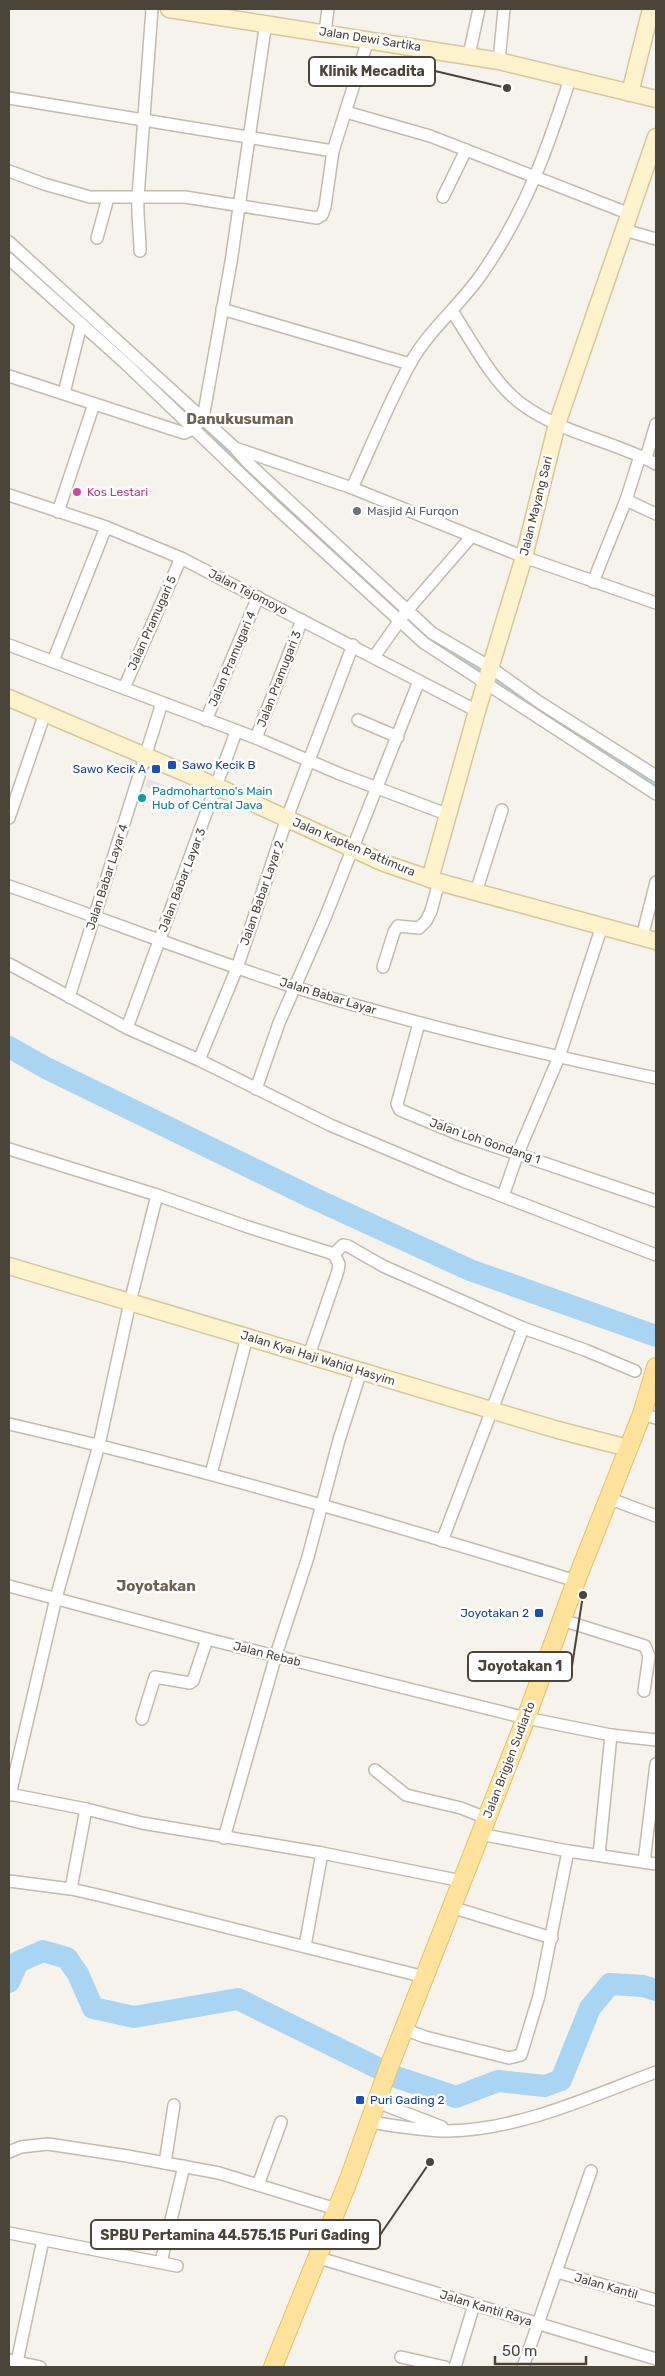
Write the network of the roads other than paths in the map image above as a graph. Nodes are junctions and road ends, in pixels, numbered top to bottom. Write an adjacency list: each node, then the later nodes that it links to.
1 (152, 9): 18 (street)
2 (169, 9): 7 (main road, Jalan Dewi Sartika)
3 (328, 9): 9 (street)
4 (479, 9): 11 (street)
5 (504, 9): 12 (street)
6 (651, 9): 14 (main road)
7 (238, 14): 8 (main road, Jalan Dewi Sartika)
8 (266, 22): 9 (main road, Jalan Dewi Sartika); 20 (street)
9 (326, 32): 10 (main road, Jalan Dewi Sartika)
10 (368, 40): 11 (main road, Jalan Dewi Sartika); 17 (street)
11 (469, 55): 12 (main road, Jalan Dewi Sartika)
12 (499, 61): 13 (main road, Jalan Dewi Sartika)
13 (570, 79): 14 (main road, Jalan Dewi Sartika); 24 (street)
14 (630, 93): 16 (main road, Jalan Dewi Sartika)
15 (9, 98): 18 (street)
16 (656, 99)
17 (346, 112): 21 (street); 22 (street)
18 (142, 122): 20 (street); 25 (street)
19 (656, 137): 29 (main road, Jalan Mayang Sari)
20 (250, 139): 22 (street); 28 (street)
21 (466, 150): 24 (street); 26 (street)
22 (333, 152): 28 (street)
23 (9, 171): 27 (street)
24 (537, 178): 29 (street); 37 (street)
25 (138, 197): 27 (street); 28 (street); 34 (street)
26 (443, 197)
27 (108, 198): 31 (street)
28 (240, 207): 36 (street)
29 (630, 214): 30 (main road, Jalan Mayang Sari)
30 (624, 230): 32 (street); 44 (main road, Jalan Mayang Sari)
31 (98, 238)
32 (656, 240)
33 (9, 242): 43 (street)
34 (140, 251)
35 (9, 259): 38 (street)
36 (222, 309): 39 (street); 43 (street)
37 (452, 311): 39 (street); 44 (street)
38 (80, 325): 41 (street); 43 (street)
39 (410, 364): 49 (street)
40 (9, 376): 41 (street)
41 (64, 393): 42 (street)
42 (94, 404): 43 (street); 52 (street)
43 (198, 423): 46 (street); 61 (street)
44 (556, 424): 47 (street); 56 (main road, Jalan Mayang Sari)
45 (656, 424): 47 (street)
46 (234, 447): 49 (street); 61 (street)
47 (643, 457): 48 (street); 51 (street)
48 (656, 464)
49 (352, 488): 55 (street)
50 (9, 495): 52 (street, Jalan Tejomoyo)
51 (626, 500): 53 (street); 58 (street)
52 (58, 512): 54 (street, Jalan Tejomoyo)
53 (656, 514)
54 (106, 527): 57 (street, Jalan Tejomoyo); 66 (street)
55 (471, 537): 56 (street); 61 (street)
56 (524, 557): 58 (street); 67 (main road, Jalan Mayang Sari)
57 (181, 558): 59 (street, Jalan Tejomoyo); 69 (street, Jalan Pramugari 5)
58 (593, 582): 60 (street)
59 (258, 597): 62 (street, Jalan Tejomoyo); 74 (street, Jalan Pramugari 4)
60 (656, 603)
61 (403, 616): 65 (street); 67 (street); 67 (street)
62 (302, 620): 64 (street, Jalan Tejomoyo); 77 (street, Jalan Pramugari 3)
63 (9, 645): 66 (street)
64 (353, 645): 65 (street, Jalan Tejomoyo); 80 (street, Jalan Babar Layar 2)
65 (374, 657): 68 (street, Jalan Tejomoyo)
66 (53, 661): 69 (street)
67 (488, 677): 72 (main road, Jalan Mayang Sari); 81 (street); 84 (street)
68 (419, 681): 72 (street, Jalan Tejomoyo); 78 (street)
69 (124, 688): 71 (street)
70 (9, 698): 73 (main road, Jalan Kapten Pattimura)
71 (162, 703): 74 (street); 79 (street, Jalan Babar Layar 4)
72 (477, 711): 86 (main road, Jalan Mayang Sari)
73 (45, 713): 79 (main road, Jalan Kapten Pattimura); 87 (street)
74 (206, 720): 76 (street)
75 (358, 720): 78 (street)
76 (236, 732): 77 (street); 82 (street, Jalan Babar Layar 3)
77 (256, 738): 80 (street)
78 (398, 738): 83 (street)
79 (146, 757): 82 (main road, Jalan Kapten Pattimura); 94 (street, Jalan Babar Layar 4)
80 (309, 760): 83 (street); 88 (street, Jalan Babar Layar 2)
81 (656, 776)
82 (218, 787): 88 (main road, Jalan Kapten Pattimura); 96 (street, Jalan Babar Layar 3)
83 (375, 788): 86 (street); 89 (street)
84 (656, 794)
85 (502, 810): 93 (street)
86 (449, 815): 90 (main road, Jalan Mayang Sari)
87 (9, 818)
88 (286, 818): 89 (main road, Jalan Kapten Pattimura); 100 (street, Jalan Babar Layar 2)
89 (353, 849): 90 (main road, Jalan Kapten Pattimura); 101 (street)
90 (434, 880): 93 (main road, Jalan Kapten Pattimura); 99 (street)
91 (656, 882): 97 (street)
92 (9, 886): 94 (street, Jalan Babar Layar)
93 (476, 892): 95 (main road, Jalan Kapten Pattimura)
94 (94, 915): 96 (street, Jalan Babar Layar); 102 (street, Jalan Babar Layar 4)
95 (602, 926): 97 (main road, Jalan Kapten Pattimura); 105 (street)
96 (160, 939): 100 (street, Jalan Babar Layar); 104 (street, Jalan Babar Layar 3)
97 (649, 939)
98 (9, 964): 102 (street)
99 (383, 967)
100 (237, 968): 101 (street, Jalan Babar Layar); 106 (street, Jalan Babar Layar 2)
101 (294, 987): 103 (street, Jalan Babar Layar); 108 (street)
102 (69, 997): 104 (street)
103 (419, 1023): 105 (street, Jalan Babar Layar); 110 (street, Jalan Loh Gondang 1)
104 (127, 1028): 106 (street)
105 (559, 1057): 107 (street, Jalan Babar Layar); 110 (street)
106 (199, 1060): 108 (street)
107 (656, 1078)
108 (256, 1089): 112 (street)
109 (9, 1149): 111 (street)
110 (518, 1153): 112 (street); 113 (street, Jalan Loh Gondang 1)
111 (157, 1195): 114 (street); 117 (street)
112 (503, 1196): 115 (street)
113 (656, 1201)
114 (334, 1254): 118 (street); 120 (street)
115 (656, 1255)
116 (9, 1266): 117 (main road, Jalan Kyai Haji Wahid Hasyim)
117 (130, 1302): 119 (main road, Jalan Kyai Haji Wahid Hasyim); 127 (street)
118 (523, 1328): 123 (street); 124 (street)
119 (247, 1337): 120 (main road, Jalan Kyai Haji Wahid Hasyim); 129 (street)
120 (308, 1355): 122 (main road, Jalan Kyai Haji Wahid Hasyim)
121 (656, 1367): 125 (main road, Jalan Brigjen Sudiarto)
122 (361, 1371): 124 (main road, Jalan Kyai Haji Wahid Hasyim); 131 (street)
123 (634, 1371)
124 (490, 1409): 128 (main road, Jalan Kyai Haji Wahid Hasyim); 133 (street)
125 (649, 1416): 128 (main road, Jalan Brigjen Sudiarto)
126 (9, 1424): 127 (street)
127 (99, 1445): 129 (street); 136 (street)
128 (628, 1448): 130 (main road, Jalan Brigjen Sudiarto)
129 (211, 1474): 131 (street)
130 (608, 1498): 132 (street); 134 (main road, Jalan Brigjen Sudiarto)
131 (322, 1507): 133 (street); 139 (street)
132 (656, 1516)
133 (442, 1541): 134 (street)
134 (576, 1581): 137 (main road, Jalan Brigjen Sudiarto)
135 (9, 1586): 136 (street, Jalan Rebab)
136 (56, 1598): 138 (street, Jalan Rebab); 147 (street)
137 (562, 1620): 140 (street); 141 (main road, Jalan Brigjen Sudiarto)
138 (207, 1640): 139 (street, Jalan Rebab); 142 (street)
139 (276, 1655): 141 (street, Jalan Rebab); 151 (street)
140 (644, 1691)
141 (526, 1718): 143 (street, Jalan Rebab); 149 (main road, Jalan Brigjen Sudiarto)
142 (142, 1719)
143 (611, 1735): 144 (street, Jalan Rebab); 154 (street)
144 (656, 1740)
145 (656, 1764): 155 (street)
146 (375, 1770): 149 (street)
147 (9, 1795): 148 (street)
148 (86, 1809): 151 (street); 159 (street)
149 (486, 1818): 150 (main road, Jalan Brigjen Sudiarto)
150 (480, 1834): 152 (street); 158 (main road, Jalan Brigjen Sudiarto)
151 (224, 1838): 153 (street)
152 (568, 1851): 154 (street); 161 (street)
153 (322, 1853): 158 (street); 162 (street)
154 (599, 1855): 155 (street)
155 (644, 1862): 156 (street)
156 (656, 1864)
157 (9, 1881): 159 (street)
158 (462, 1881): 160 (main road, Jalan Brigjen Sudiarto)
159 (71, 1889): 162 (street)
160 (450, 1908): 161 (street); 163 (main road, Jalan Brigjen Sudiarto)
161 (552, 1938): 164 (street)
162 (305, 1946): 163 (street)
163 (425, 1977): 164 (main road, Jalan Brigjen Sudiarto)
164 (404, 2029): 166 (main road, Jalan Brigjen Sudiarto)
165 (656, 2072): 170 (street)
166 (379, 2095): 169 (main road, Jalan Brigjen Sudiarto); 170 (street)
167 (174, 2105): 172 (street)
168 (281, 2122): 175 (street)
169 (370, 2122): 170 (street); 176 (main road, Jalan Brigjen Sudiarto)
170 (450, 2131)
171 (10, 2149): 172 (street)
172 (164, 2163): 173 (street)
173 (184, 2166): 175 (street); 180 (street)
174 (591, 2171): 182 (street)
175 (258, 2185): 176 (street)
176 (336, 2209): 179 (main road, Jalan Brigjen Sudiarto)
177 (9, 2233): 178 (street)
178 (43, 2240): 180 (street); 188 (street)
179 (316, 2258): 184 (street, Jalan Kantil Raya); 190 (main road, Jalan Brigjen Sudiarto)
180 (162, 2262): 181 (street)
181 (178, 2266)
182 (556, 2272): 183 (street, Jalan Kantil); 185 (street)
183 (656, 2300)
184 (474, 2305): 185 (street, Jalan Kantil Raya); 192 (street)
185 (539, 2324): 187 (street, Jalan Kantil Raya); 193 (street)
186 (401, 2358): 191 (street)
187 (656, 2359)
188 (13, 2361): 189 (street)
189 (40, 2367)
190 (272, 2367)
191 (445, 2367)
192 (455, 2367)
193 (523, 2367)

